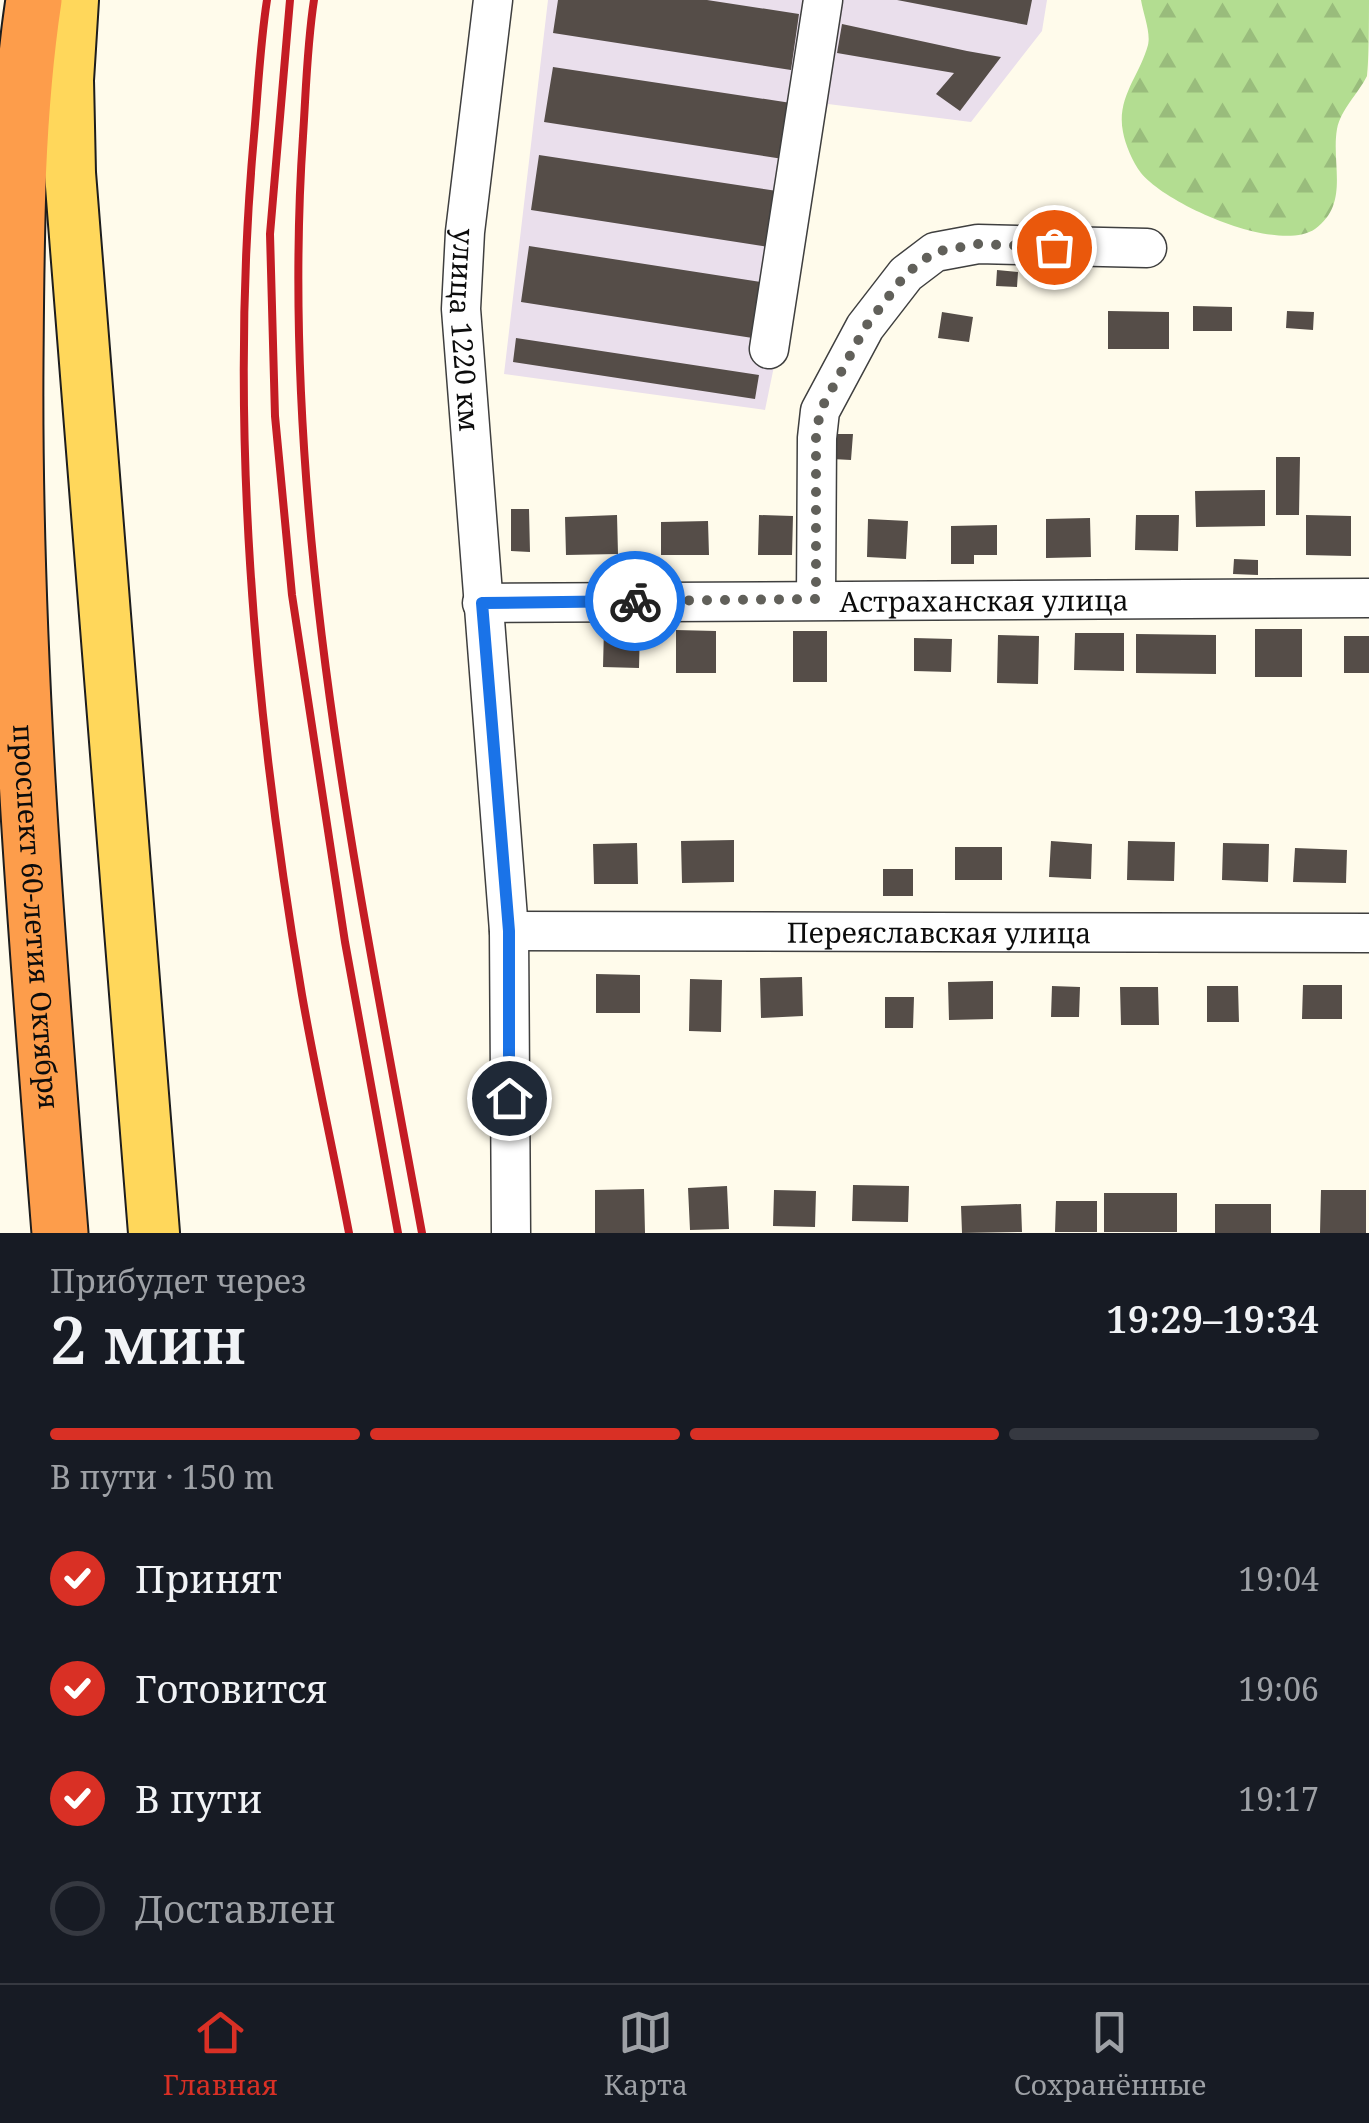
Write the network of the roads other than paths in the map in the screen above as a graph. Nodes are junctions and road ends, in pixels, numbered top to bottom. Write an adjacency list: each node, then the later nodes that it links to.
1 (34, 0): 8 (highway, проспект 60-летия Октября)
2 (73, 0): 18 (main road)
3 (493, 0): 12 (street, улица 1220 км)
4 (823, 0): 6 (street)
5 (1147, 248): 11 (street)
6 (769, 349)
7 (0, 378): 8 (highway)
8 (14, 481): 9 (highway, проспект 60-летия Октября)
9 (9, 578): 14 (highway, проспект 60-летия Октября)
10 (1369, 598): 11 (street, Астраханская улица)
11 (816, 599): 12 (street, Астраханская улица)
12 (482, 603): 15 (street, улица 1220 км)
13 (0, 692): 14 (street)
14 (28, 769): 17 (highway, проспект 60-летия Октября)
15 (509, 931): 16 (street, Переяславская улица); 19 (street, улица 1220 км)
16 (1369, 933)
17 (60, 1233)
18 (154, 1233)
19 (511, 1233)

